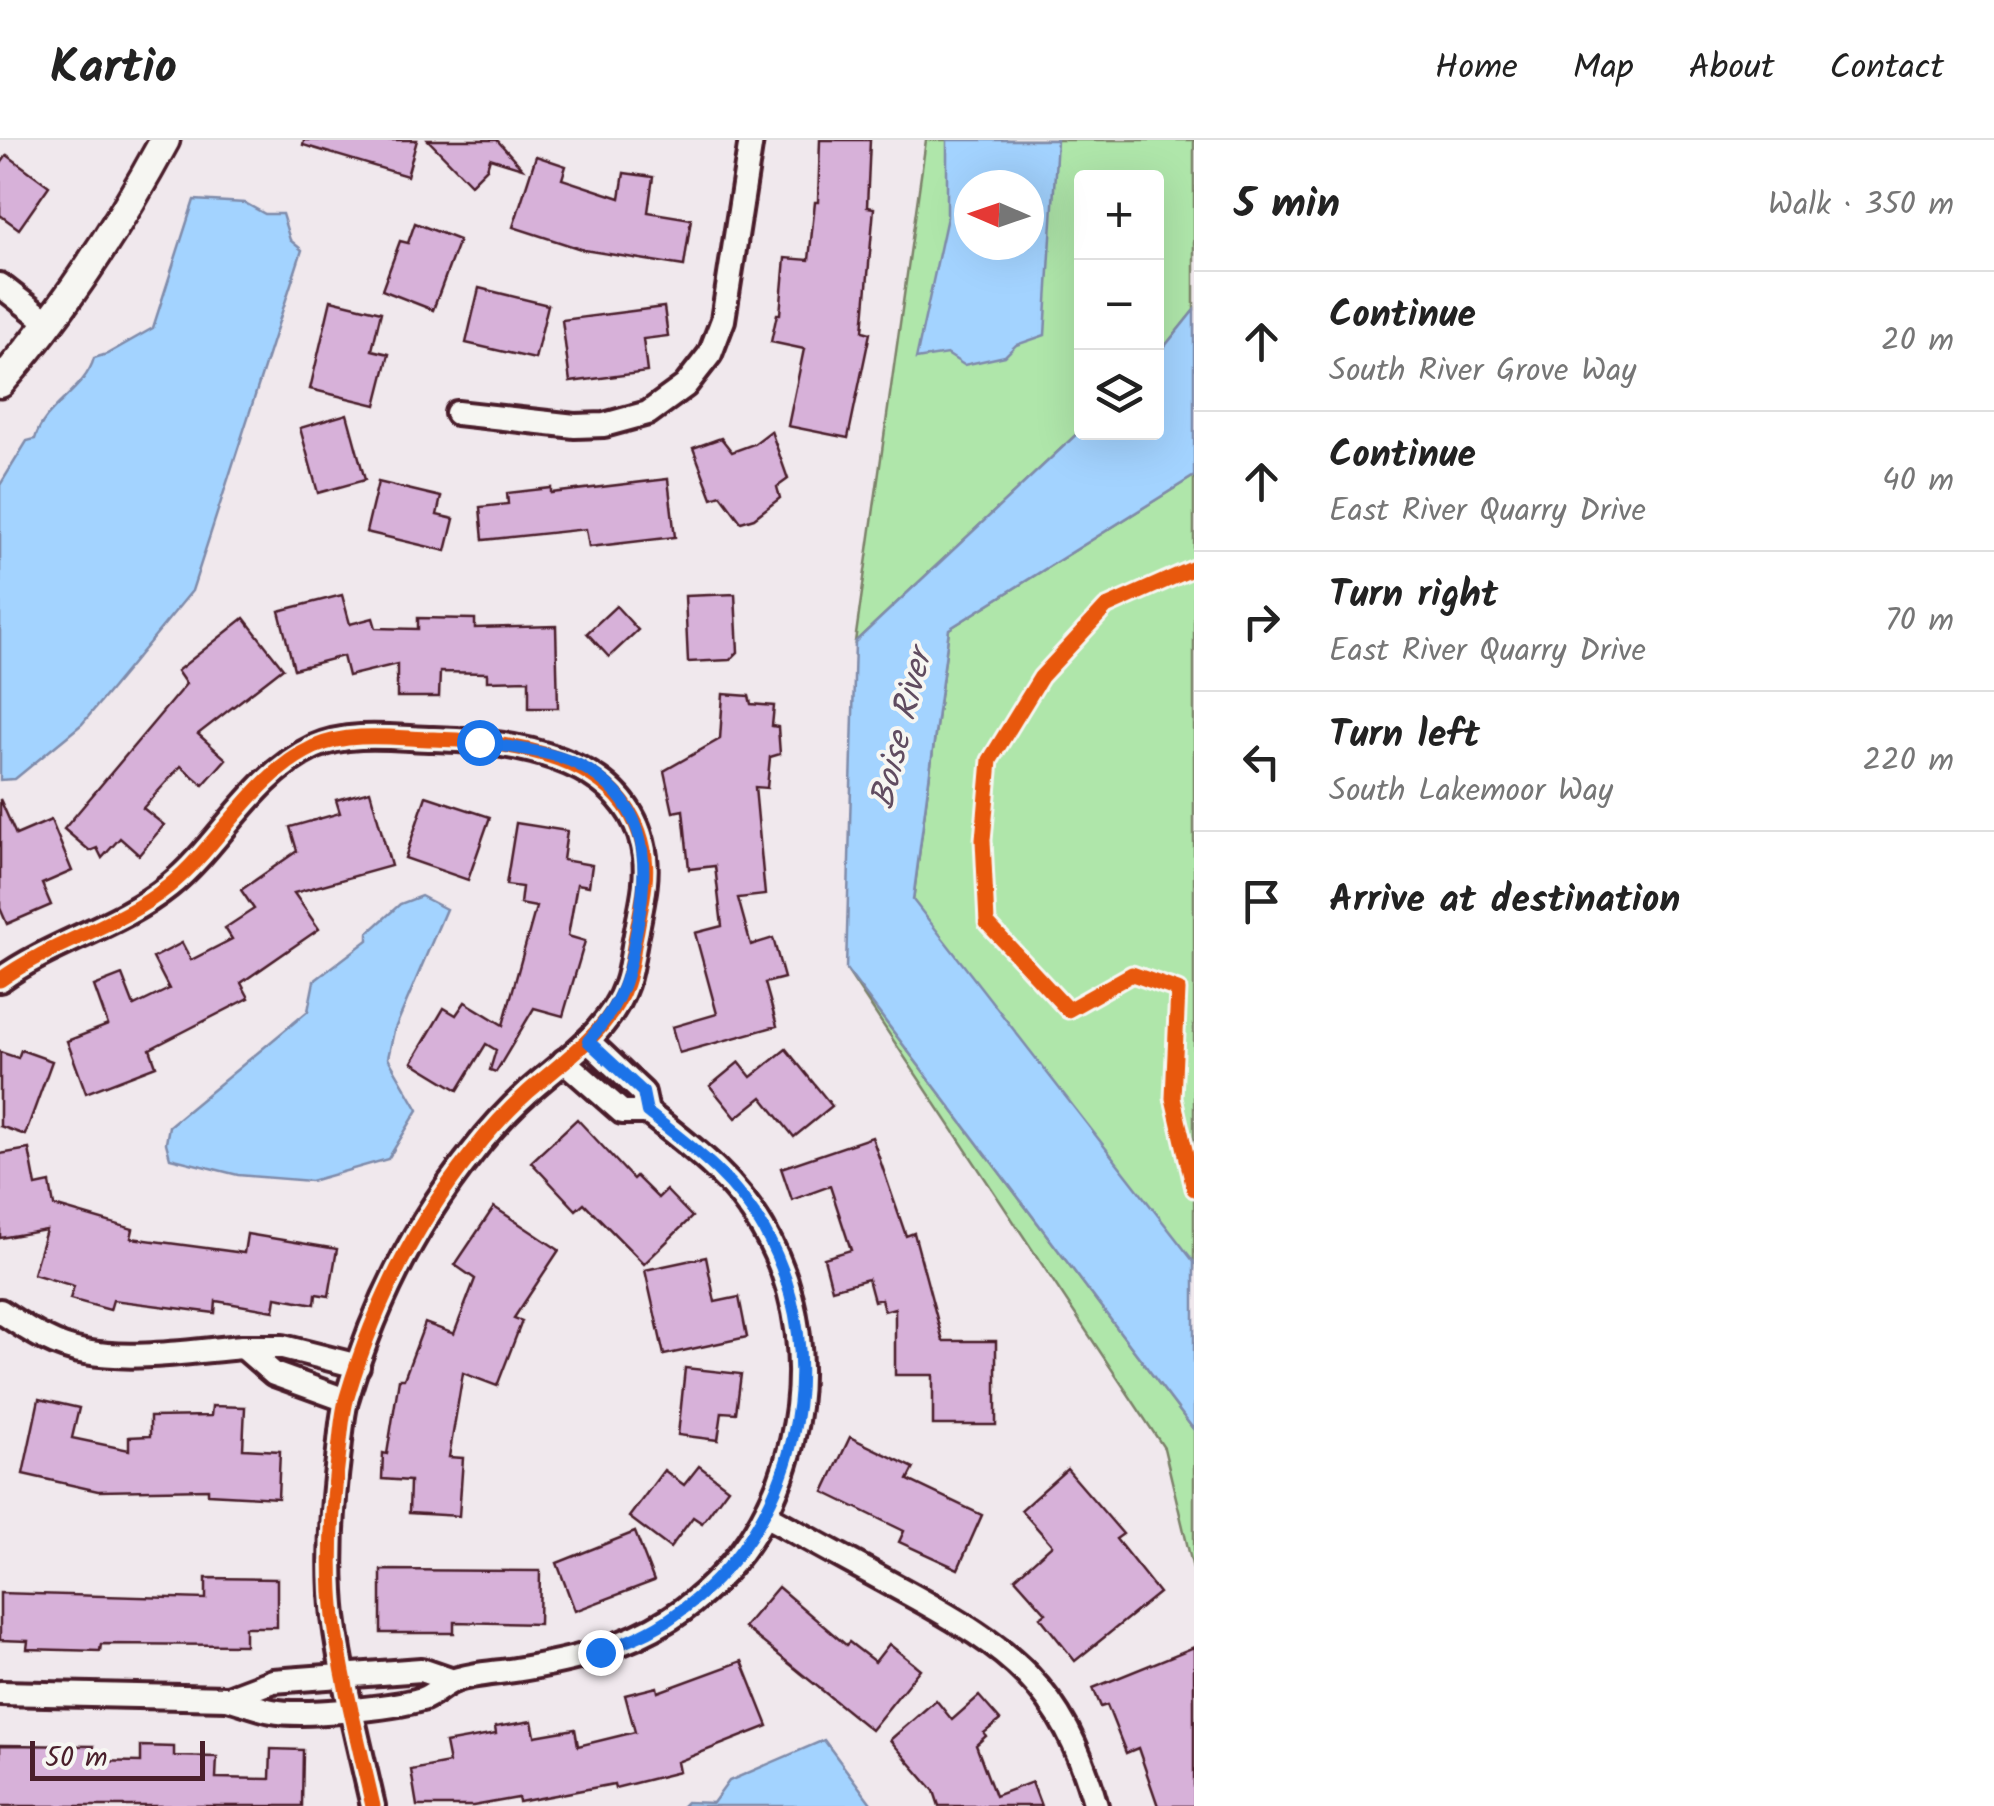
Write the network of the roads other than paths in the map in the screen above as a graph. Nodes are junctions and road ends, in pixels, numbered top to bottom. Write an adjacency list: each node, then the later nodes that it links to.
1 (165, 140): 4 (street)
2 (750, 140): 6 (street)
3 (0, 285): 4 (street)
4 (50, 323): 5 (street)
5 (0, 384)
6 (457, 413)
7 (0, 980): 8 (street)
8 (588, 1041): 9 (street); 10 (street)
9 (564, 1061): 10 (street); 13 (street)
10 (647, 1112): 15 (street)
11 (0, 1311): 12 (street)
12 (244, 1348): 13 (street); 14 (street)
13 (358, 1366): 14 (street)
14 (346, 1400): 16 (street)
15 (765, 1515): 17 (street); 22 (street)
16 (346, 1676): 17 (street); 19 (street); 20 (street)
17 (453, 1680): 20 (street)
18 (0, 1693): 19 (street)
19 (228, 1698): 20 (street)
20 (352, 1710): 21 (street)
21 (372, 1806)
22 (1096, 1806)

